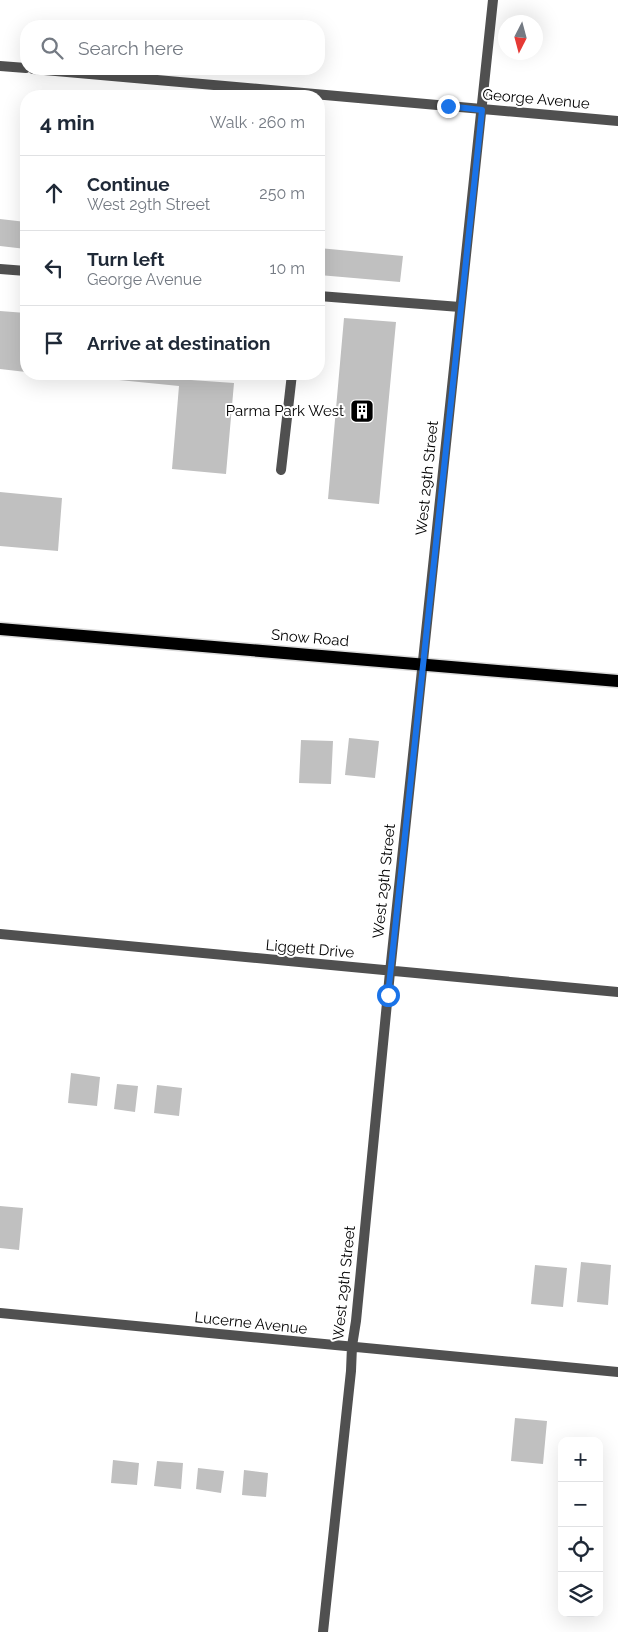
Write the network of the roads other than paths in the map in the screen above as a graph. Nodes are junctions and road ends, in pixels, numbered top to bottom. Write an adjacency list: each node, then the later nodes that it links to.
1 (493, 0): 7 (street, West 29th Street)
2 (0, 66): 3 (street)
3 (20, 68)
4 (99, 75): 5 (street, George Avenue)
5 (263, 90)
6 (325, 96): 7 (street, George Avenue)
7 (482, 110): 8 (street, George Avenue); 12 (street, West 29th Street)
8 (618, 121)
9 (0, 269): 10 (street)
10 (20, 271)
11 (325, 296): 12 (street)
12 (460, 307): 16 (street, West 29th Street)
13 (291, 380): 14 (street)
14 (281, 470)
15 (0, 629): 16 (main road, Snow Road)
16 (422, 663): 17 (main road, Snow Road); 19 (street, West 29th Street)
17 (618, 681)
18 (0, 934): 19 (street, Liggett Drive)
19 (390, 972): 20 (street, Liggett Drive); 22 (street, West 29th Street)
20 (618, 992)
21 (0, 1314): 22 (street, Lucerne Avenue)
22 (352, 1346): 23 (street, Lucerne Avenue); 24 (street, West 29th Street)
23 (618, 1372)
24 (323, 1632)

